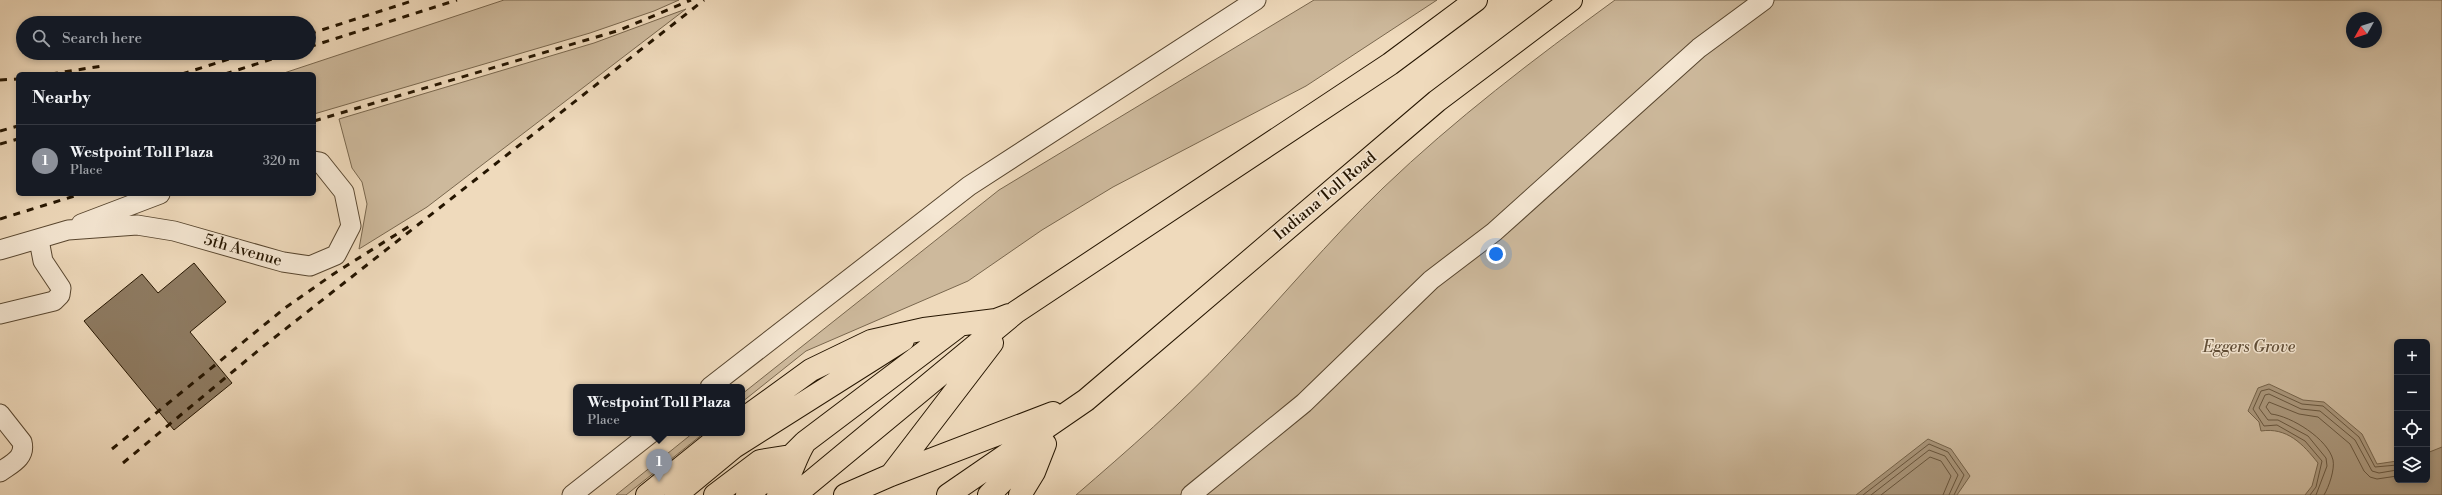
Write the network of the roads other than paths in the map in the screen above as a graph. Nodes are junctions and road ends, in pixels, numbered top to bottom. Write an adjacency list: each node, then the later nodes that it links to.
1 (1256, 0): 13 (street)
2 (1476, 0): 9 (highway)
3 (1571, 0): 14 (highway, Indiana Toll Road)
4 (1764, 0): 36 (street)
5 (316, 161): 7 (street, 5th Avenue)
6 (155, 196): 7 (street, 5th Avenue)
7 (39, 240): 8 (street, 5th Avenue); 10 (street)
8 (0, 250)
9 (1016, 312): 11 (highway); 21 (highway); 28 (highway)
10 (0, 314)
11 (963, 323): 12 (highway); 19 (highway)
12 (924, 330): 16 (highway); 24 (highway)
13 (714, 384)
14 (1078, 406): 21 (highway); 33 (highway); 34 (highway); 35 (highway)
15 (0, 414): 20 (street)
16 (745, 418)
17 (647, 436): 22 (street)
18 (720, 436): 23 (highway)
19 (800, 450): 25 (highway); 26 (highway); 27 (highway)
20 (0, 472)
21 (891, 475): 29 (highway); 30 (highway); 31 (highway); 32 (highway)
22 (572, 495)
23 (647, 495)
24 (676, 495)
25 (715, 495)
26 (747, 495)
27 (778, 495)
28 (795, 495)
29 (845, 495)
30 (860, 495)
31 (868, 495)
32 (874, 495)
33 (948, 495)
34 (989, 495)
35 (1020, 495)
36 (1190, 495)

